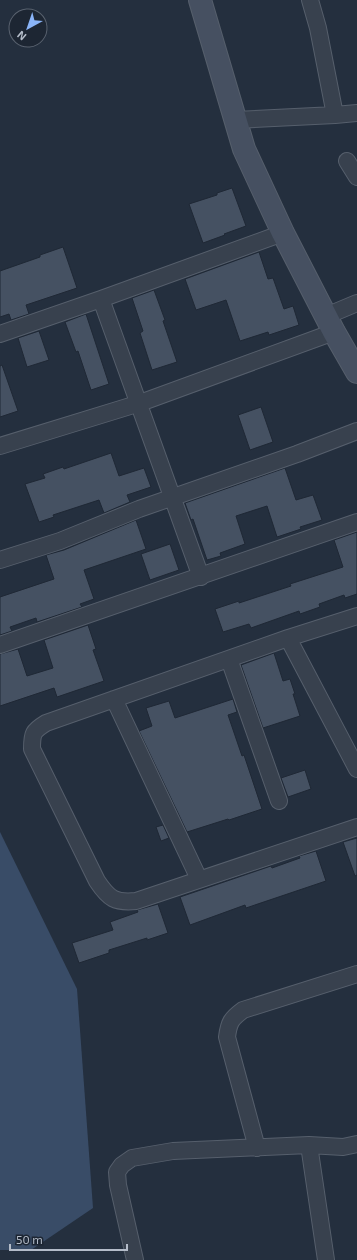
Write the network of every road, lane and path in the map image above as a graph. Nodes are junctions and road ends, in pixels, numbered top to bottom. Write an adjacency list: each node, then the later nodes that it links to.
1 (200, 0): 5 (main road)
2 (310, 0): 4 (street)
3 (357, 113): 4 (street)
4 (335, 115): 5 (street)
5 (236, 120): 8 (main road)
6 (348, 161): 7 (street)
7 (357, 177)
8 (283, 232): 9 (street); 11 (main road)
9 (102, 299): 12 (street); 14 (street)
10 (357, 303): 11 (street)
11 (330, 324): 13 (main road); 14 (street)
12 (0, 334)
13 (357, 372)
14 (140, 403): 16 (street); 17 (street)
15 (357, 431): 17 (street)
16 (0, 446)
17 (172, 498): 19 (street); 20 (street)
18 (357, 522): 20 (street)
19 (0, 560)
20 (201, 577): 23 (street)
21 (357, 616): 22 (street)
22 (288, 638): 24 (street); 26 (street)
23 (0, 645)
24 (229, 659): 25 (street); 27 (street)
25 (114, 699): 29 (street); 29 (street)
26 (357, 769)
27 (279, 801)
28 (357, 827): 29 (street)
29 (199, 879)
30 (357, 974): 33 (street)
31 (357, 1144): 32 (street)
32 (309, 1146): 33 (street); 35 (street)
33 (256, 1148): 34 (street)
34 (135, 1260)
35 (326, 1260)

